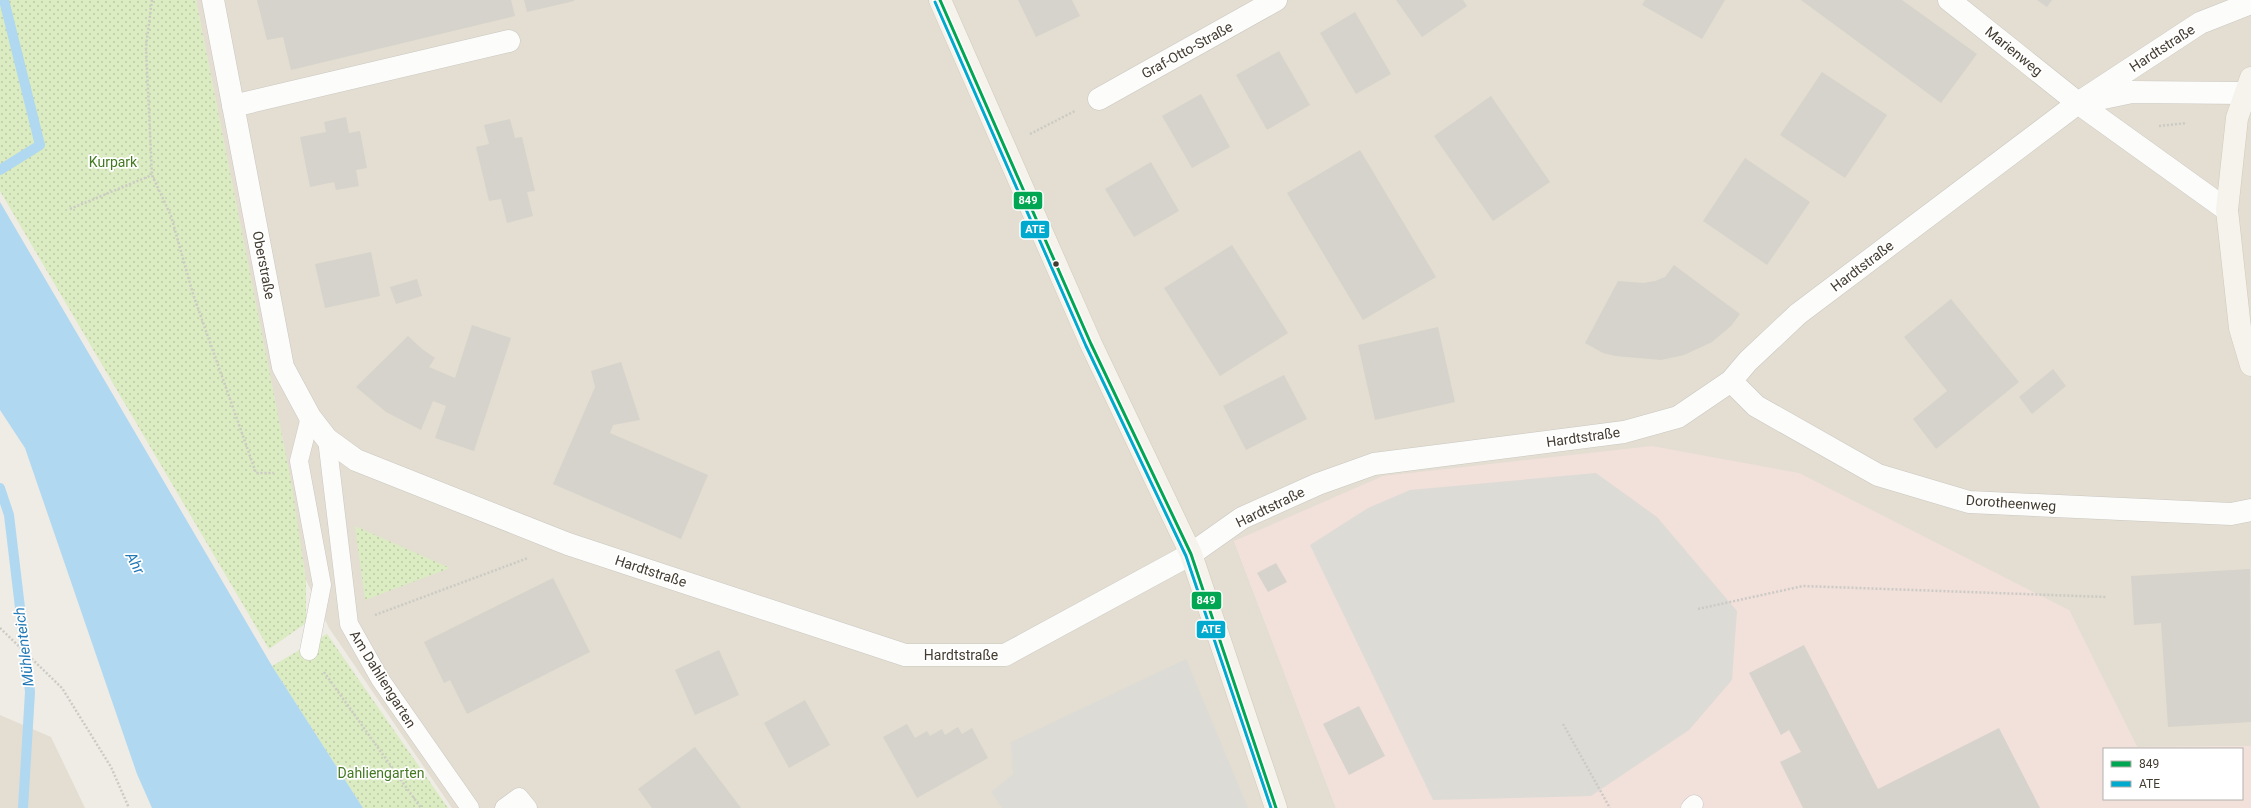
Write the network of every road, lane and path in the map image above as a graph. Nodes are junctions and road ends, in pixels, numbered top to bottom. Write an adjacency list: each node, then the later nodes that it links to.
1 (152, 0): 16 (path)
2 (213, 0): 11 (street, Oberstraße)
3 (940, 0): 26 (street)
4 (1276, 0): 9 (street, Graf-Otto-Straße)
5 (1950, 0): 10 (street, Marienweg)
6 (2251, 3): 10 (street, Hardtstraße)
7 (509, 41): 11 (street)
8 (2248, 85): 10 (street, Hardtstraße); 18 (street, Hardtstraße)
9 (1099, 99)
10 (2078, 103): 15 (street); 20 (street, Hardtstraße)
11 (233, 106): 21 (street, Oberstraße)
12 (1071, 113): 14 (path)
13 (2189, 123): 15 (path)
14 (1029, 135)
15 (2138, 146): 18 (street)
16 (152, 175): 17 (path); 23 (path)
17 (70, 209)
18 (2227, 210): 19 (street, Hardtstraße)
19 (2251, 365)
20 (1731, 381): 24 (street, Dorotheenweg); 26 (street, Hardtstraße)
21 (310, 417): 22 (street, Hardtstraße); 23 (lane)
22 (327, 439): 25 (street, Hardtstraße); 29 (lane, Am Dahliengarten)
23 (302, 472): 31 (lane)
24 (2251, 510)
25 (568, 544): 26 (street, Hardtstraße); 29 (path)
26 (1191, 554): 38 (street)
27 (2106, 597): 28 (path)
28 (1698, 609)
29 (349, 624): 35 (lane, Am Dahliengarten)
30 (0, 628): 33 (path)
31 (309, 651): 34 (path)
32 (1563, 724): 39 (path)
33 (129, 808)
34 (421, 808)
35 (470, 808)
36 (504, 808): 37 (lane)
37 (528, 808)
38 (1276, 808)
39 (1610, 808)

